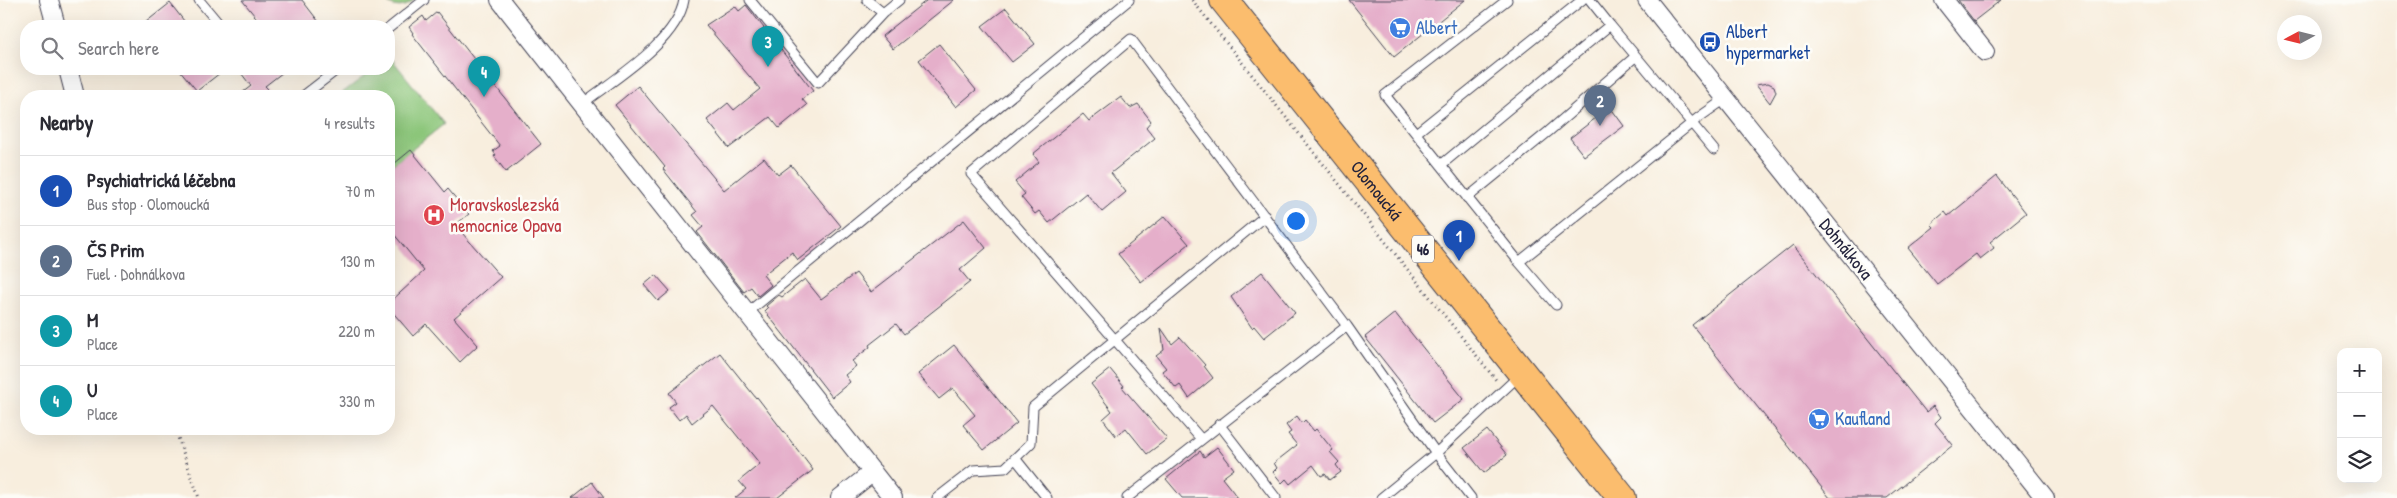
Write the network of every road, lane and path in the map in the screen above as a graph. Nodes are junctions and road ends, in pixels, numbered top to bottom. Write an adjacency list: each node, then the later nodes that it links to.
1 (49, 0): 18 (street)
2 (199, 0): 19 (lane)
3 (424, 0): 20 (lane)
4 (500, 0): 29 (street)
5 (684, 0): 29 (lane)
6 (750, 0): 17 (lane)
7 (867, 0): 17 (lane)
8 (898, 0): 17 (lane)
9 (1129, 0): 38 (lane)
10 (1192, 0): 41 (path)
11 (1224, 0): 41 (main road, Olomoucká / 46)
12 (1508, 0): 31 (lane)
13 (1582, 0): 31 (lane)
14 (1590, 0): 21 (lane)
15 (1647, 0): 28 (street, Dohnálkova)
16 (1944, 0): 22 (street)
17 (883, 13)
18 (54, 20)
19 (216, 20)
20 (395, 23)
21 (1610, 25): 23 (lane); 33 (lane)
22 (1986, 52)
23 (1636, 56): 30 (lane); 34 (lane)
24 (70, 75): 26 (street)
25 (330, 75): 27 (lane)
26 (73, 90)
27 (311, 90)
28 (1725, 99): 30 (lane); 58 (street, Dohnálkova)
29 (582, 104): 38 (street)
30 (1691, 124): 32 (lane); 36 (lane)
31 (1416, 134): 33 (lane)
32 (1714, 150)
33 (1441, 165): 34 (lane)
34 (1467, 198): 36 (lane)
35 (1265, 216): 39 (lane); 40 (lane); 40 (lane)
36 (1519, 262): 37 (lane)
37 (1556, 306)
38 (747, 313): 47 (street)
39 (1347, 326): 42 (lane); 45 (lane)
40 (1116, 340): 44 (lane); 46 (lane)
41 (1513, 382): 45 (lane); 57 (main road, Olomoucká / 46)
42 (1219, 424): 44 (lane); 54 (lane)
43 (177, 435): 48 (path)
44 (1201, 439): 53 (lane)
45 (1436, 452): 55 (lane); 56 (lane)
46 (1016, 458): 51 (lane); 52 (lane)
47 (872, 472): 49 (street); 50 (street)
48 (199, 498)
49 (840, 498)
50 (893, 498)
51 (937, 498)
52 (1047, 498)
53 (1127, 498)
54 (1276, 498)
55 (1381, 498)
56 (1471, 498)
57 (1622, 498)
58 (2045, 498)

